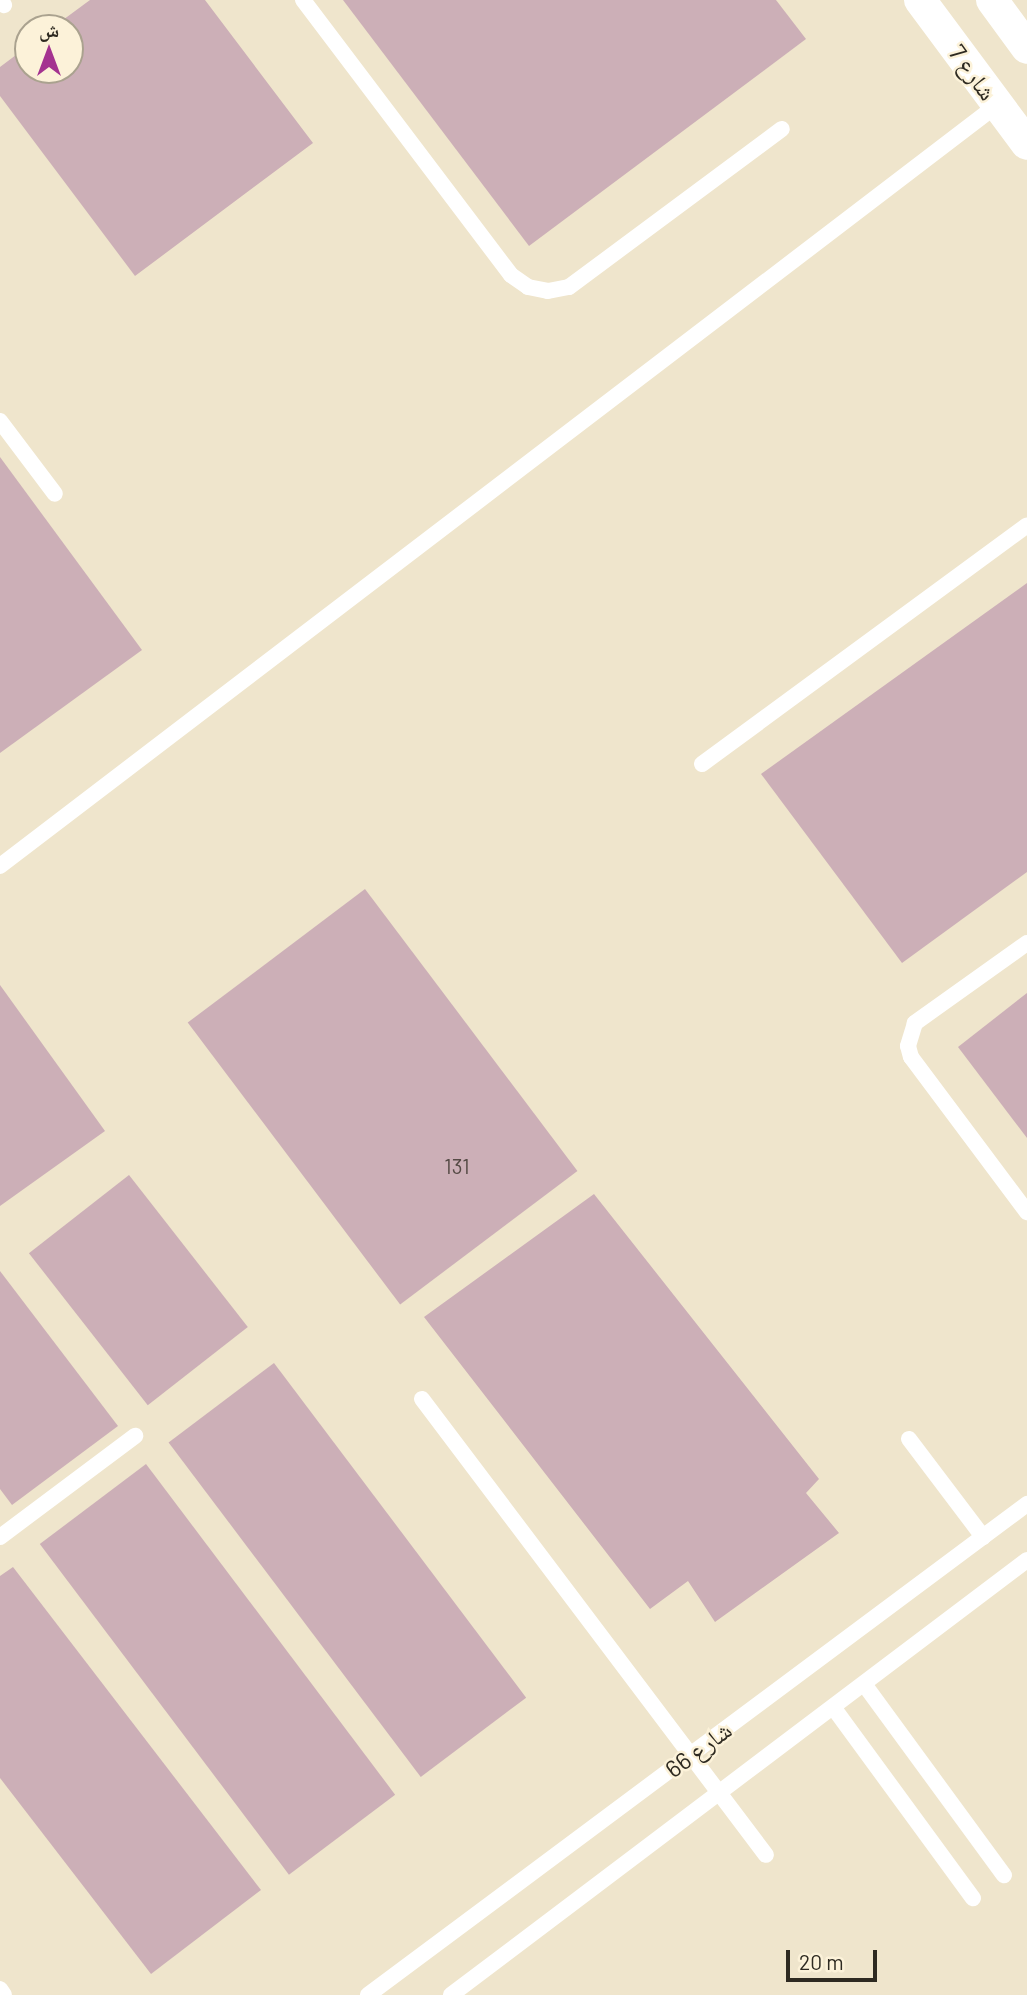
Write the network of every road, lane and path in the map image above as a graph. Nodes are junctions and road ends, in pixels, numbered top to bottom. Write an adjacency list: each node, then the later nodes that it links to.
1 (303, 0): 6 (lane)
2 (920, 0): 5 (street, شارع 7)
3 (992, 0): 4 (street)
4 (1027, 48)
5 (997, 105): 7 (street, شارع 7); 12 (lane)
6 (782, 129)
7 (1027, 144)
8 (0, 421): 9 (lane)
9 (55, 494)
10 (1027, 525): 11 (lane)
11 (702, 764)
12 (0, 866)
13 (1027, 943): 14 (lane)
14 (1027, 1212)
15 (422, 1399): 24 (lane)
16 (135, 1436): 19 (lane)
17 (909, 1439): 20 (lane)
18 (1027, 1504): 20 (lane, شارع 66)
19 (0, 1537)
20 (983, 1537): 24 (lane, شارع 66)
21 (1027, 1560): 22 (lane, شارع 66)
22 (863, 1684): 23 (lane, شارع 66); 27 (lane)
23 (833, 1707): 25 (lane, شارع 66); 28 (lane)
24 (691, 1754): 25 (lane); 31 (lane, شارع 66)
25 (720, 1792): 26 (lane); 32 (lane, شارع 66)
26 (766, 1855)
27 (1004, 1875)
28 (973, 1898)
29 (0, 1989): 30 (lane)
30 (4, 1995)
31 (368, 1995)
32 (451, 1995)

